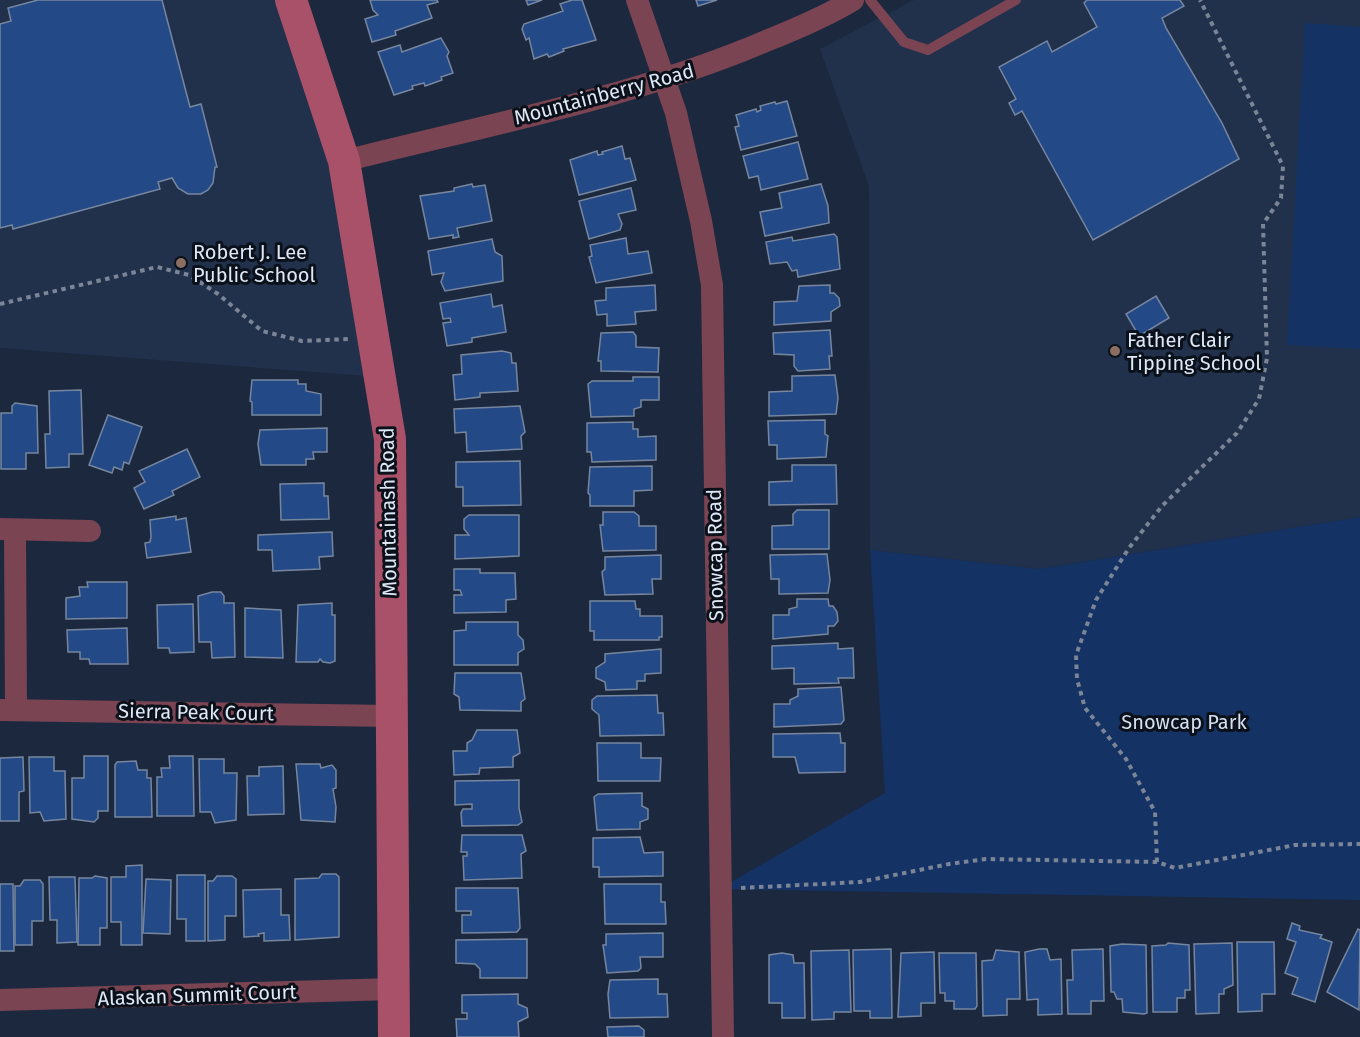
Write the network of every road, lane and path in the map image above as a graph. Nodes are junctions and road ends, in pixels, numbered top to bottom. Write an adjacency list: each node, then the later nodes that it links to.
1 (291, 0): 8 (street, Mountainash Road)
2 (637, 0): 7 (street, Snowcap Road)
3 (853, 0): 7 (street, Mountainberry Road)
4 (870, 0): 5 (lane)
5 (1016, 0)
6 (1200, 0): 16 (path)
7 (664, 79): 8 (street, Mountainberry Road); 17 (street, Snowcap Road)
8 (344, 161): 10 (street, Mountainash Road)
9 (0, 304): 10 (path)
10 (373, 338): 14 (street, Mountainash Road)
11 (7, 529): 12 (street); 13 (street)
12 (90, 531)
13 (8, 710): 14 (street, Sierra Peak Court)
14 (392, 716): 18 (street, Mountainash Road)
15 (1360, 844): 16 (path)
16 (1157, 862): 17 (path)
17 (719, 889): 21 (street, Snowcap Road)
18 (393, 989): 19 (street, Alaskan Summit Court); 20 (street, Mountainash Road)
19 (0, 1000)
20 (394, 1037)
21 (723, 1037)

